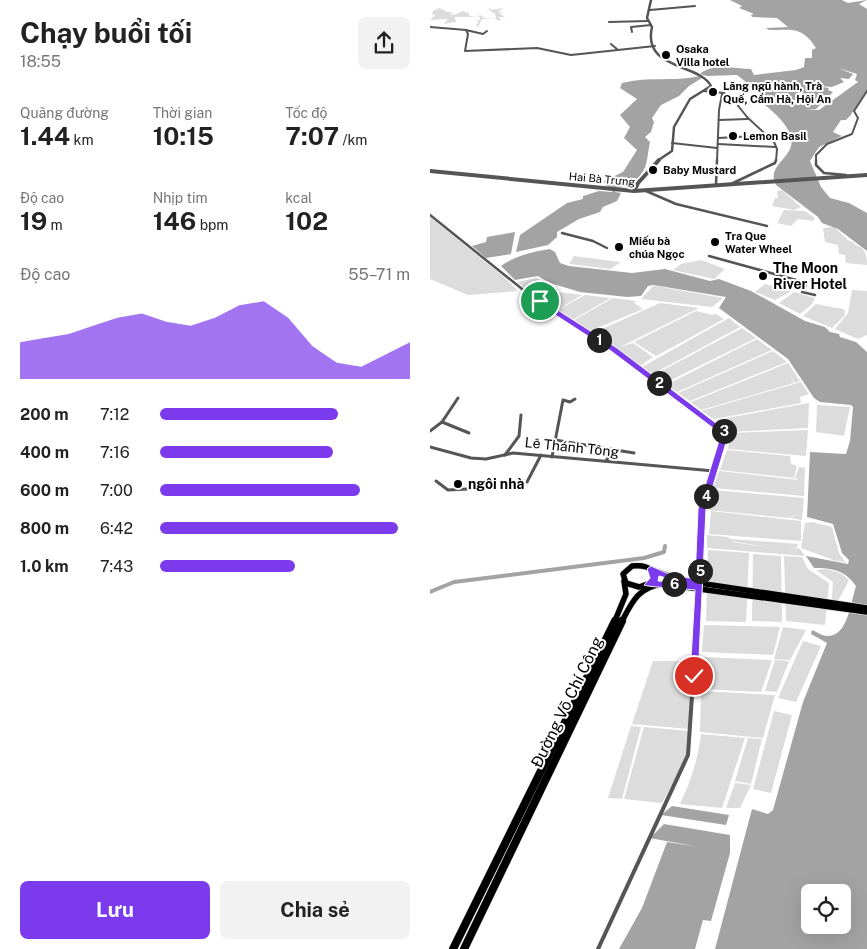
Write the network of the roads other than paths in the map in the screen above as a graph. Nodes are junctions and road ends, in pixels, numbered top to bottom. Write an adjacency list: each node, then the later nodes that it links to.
1 (651, 0): 3 (street)
2 (696, 6): 3 (street)
3 (650, 10): 4 (street)
4 (648, 21): 5 (street); 6 (street)
5 (609, 22)
6 (651, 25): 10 (street); 12 (street)
7 (430, 27): 8 (street)
8 (466, 30): 9 (street); 13 (street)
9 (487, 31)
10 (632, 32)
11 (611, 44): 13 (street)
12 (655, 46): 13 (street); 14 (street)
13 (619, 50)
14 (703, 91): 16 (street); 22 (street)
15 (867, 91): 17 (street)
16 (722, 94): 18 (street); 19 (street)
17 (865, 98): 26 (street)
18 (749, 119): 19 (street); 24 (street)
19 (719, 120): 21 (street)
20 (755, 136): 21 (street)
21 (718, 138): 23 (street)
22 (672, 143): 23 (street); 30 (street)
23 (717, 146): 24 (street); 27 (street)
24 (775, 147): 28 (street)
25 (430, 171): 30 (street, Hai Bà Trưng)
26 (867, 175): 28 (street, Hai Bà Trưng)
27 (716, 185): 28 (street, Hai Bà Trưng); 29 (street, Hai Bà Trưng)
28 (731, 185)
29 (646, 191): 30 (street, Hai Bà Trưng); 32 (street)
30 (634, 192)
31 (430, 215): 51 (street)
32 (767, 226)
33 (562, 233): 34 (street)
34 (608, 248)
35 (709, 256): 36 (street)
36 (815, 295)
37 (458, 398): 40 (street)
38 (575, 399): 43 (street)
39 (521, 416): 47 (street)
40 (442, 422): 41 (street); 42 (street)
41 (430, 431)
42 (469, 433)
43 (555, 440): 45 (street); 49 (street)
44 (430, 447): 47 (street, Lê Thánh Tông)
45 (613, 448): 46 (street); 50 (street)
46 (634, 453)
47 (504, 455): 48 (street, Lê Thánh Tông)
48 (540, 456): 49 (street, Lê Thánh Tông); 53 (street)
49 (552, 457): 50 (street, Lê Thánh Tông)
50 (606, 461): 51 (street, Lê Thánh Tông)
51 (714, 471): 58 (street)
52 (436, 481): 54 (street)
53 (527, 482)
54 (467, 489)
55 (651, 569): 56 (main road); 57 (main road); 58 (main road)
56 (624, 581): 57 (main road); 62 (main road, Đường Võ Chí Công)
57 (649, 585): 58 (main road); 63 (main road, Đường Võ Chí Công)
58 (699, 585): 59 (main road); 64 (street)
59 (772, 595): 60 (main road); 61 (main road)
60 (867, 608)
61 (867, 612)
62 (453, 949)
63 (464, 949)
64 (598, 949)

